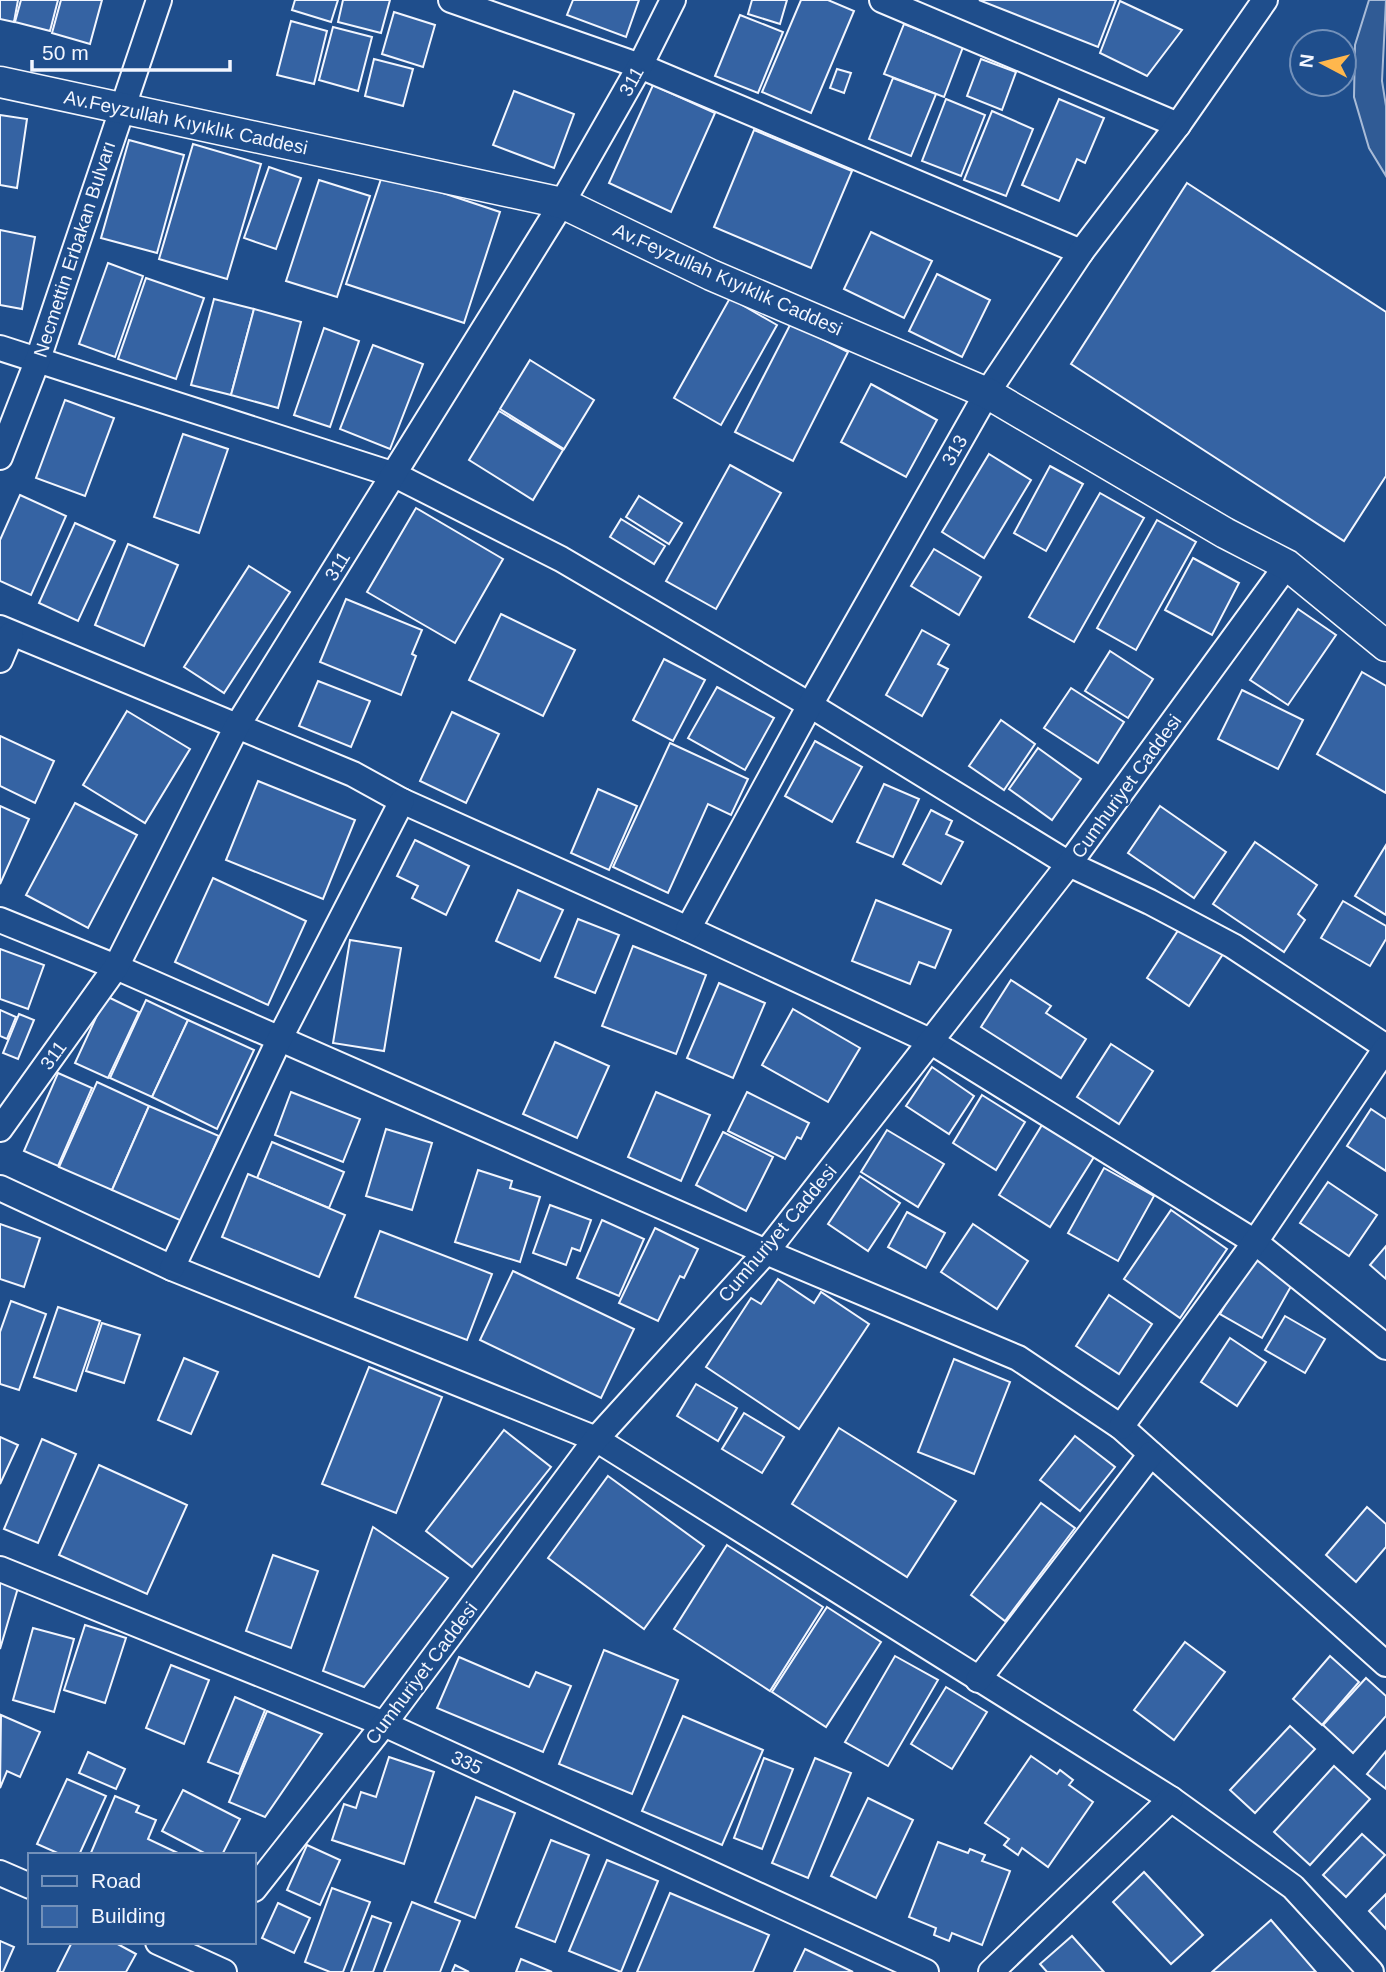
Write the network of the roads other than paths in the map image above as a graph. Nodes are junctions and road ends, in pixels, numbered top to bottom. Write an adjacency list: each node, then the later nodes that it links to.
1 (159, 0): 8 (street, Necmettin Erbakan Bulvarı)
2 (451, 0): 6 (street)
3 (673, 0): 6 (street, 311)
4 (882, 0): 9 (street)
5 (1265, 0): 9 (street, 313)
6 (640, 66): 10 (street, 311); 11 (street)
7 (0, 82): 8 (street, Av.Feyzullah Kıyıklık Caddesi)
8 (121, 107): 10 (street, Av.Feyzullah Kıyıklık Caddesi); 13 (street, Necmettin Erbakan Bulvarı)
9 (1178, 125): 11 (street, 313)
10 (562, 203): 14 (street, Av.Feyzullah Kıyıklık Caddesi); 16 (street, 311)
11 (1081, 252): 14 (street, 313)
12 (0, 348): 13 (street)
13 (38, 359): 15 (street, Necmettin Erbakan Bulvarı); 16 (street)
14 (987, 393): 17 (street, Av.Feyzullah Kıyıklık Caddesi); 21 (street, 313)
15 (0, 457)
16 (395, 474): 21 (street); 22 (street, 311)
17 (1287, 565): 19 (street, Av.Feyzullah Kıyıklık Caddesi); 24 (street, Cumhuriyet Caddesi)
18 (6, 631): 20 (street); 22 (street)
19 (1386, 646)
20 (0, 660)
21 (810, 705): 24 (street); 26 (street, 313)
22 (236, 728): 23 (street); 27 (street, 311)
23 (402, 801): 26 (street); 28 (street)
24 (1069, 864): 29 (street, Cumhuriyet Caddesi); 30 (street)
25 (0, 920): 27 (street)
26 (688, 929): 29 (street)
27 (116, 967): 28 (street); 31 (street, 311)
28 (279, 1040): 34 (street); 35 (street)
29 (930, 1041): 33 (street); 34 (street, Cumhuriyet Caddesi)
30 (1386, 1048): 33 (street)
31 (0, 1129)
32 (0, 1188): 35 (street)
33 (1255, 1242): 36 (street); 37 (street)
34 (766, 1252): 37 (street); 38 (street, Cumhuriyet Caddesi)
35 (172, 1268): 38 (street)
36 (1386, 1347)
37 (1121, 1427): 39 (street)
38 (596, 1439): 42 (street); 43 (street, Cumhuriyet Caddesi)
39 (1151, 1454): 41 (street); 42 (street)
40 (0, 1569): 43 (street, 335)
41 (1386, 1664)
42 (978, 1679): 44 (street)
43 (384, 1724): 47 (street, Cumhuriyet Caddesi); 51 (street, 335)
44 (1171, 1799): 52 (street); 53 (street)
45 (0, 1873): 46 (street)
46 (28, 1885)
47 (256, 1886)
48 (163, 1944): 49 (street)
49 (199, 1958): 50 (street)
50 (223, 1972)
51 (926, 1972)
52 (991, 1972)
53 (1371, 1972)

